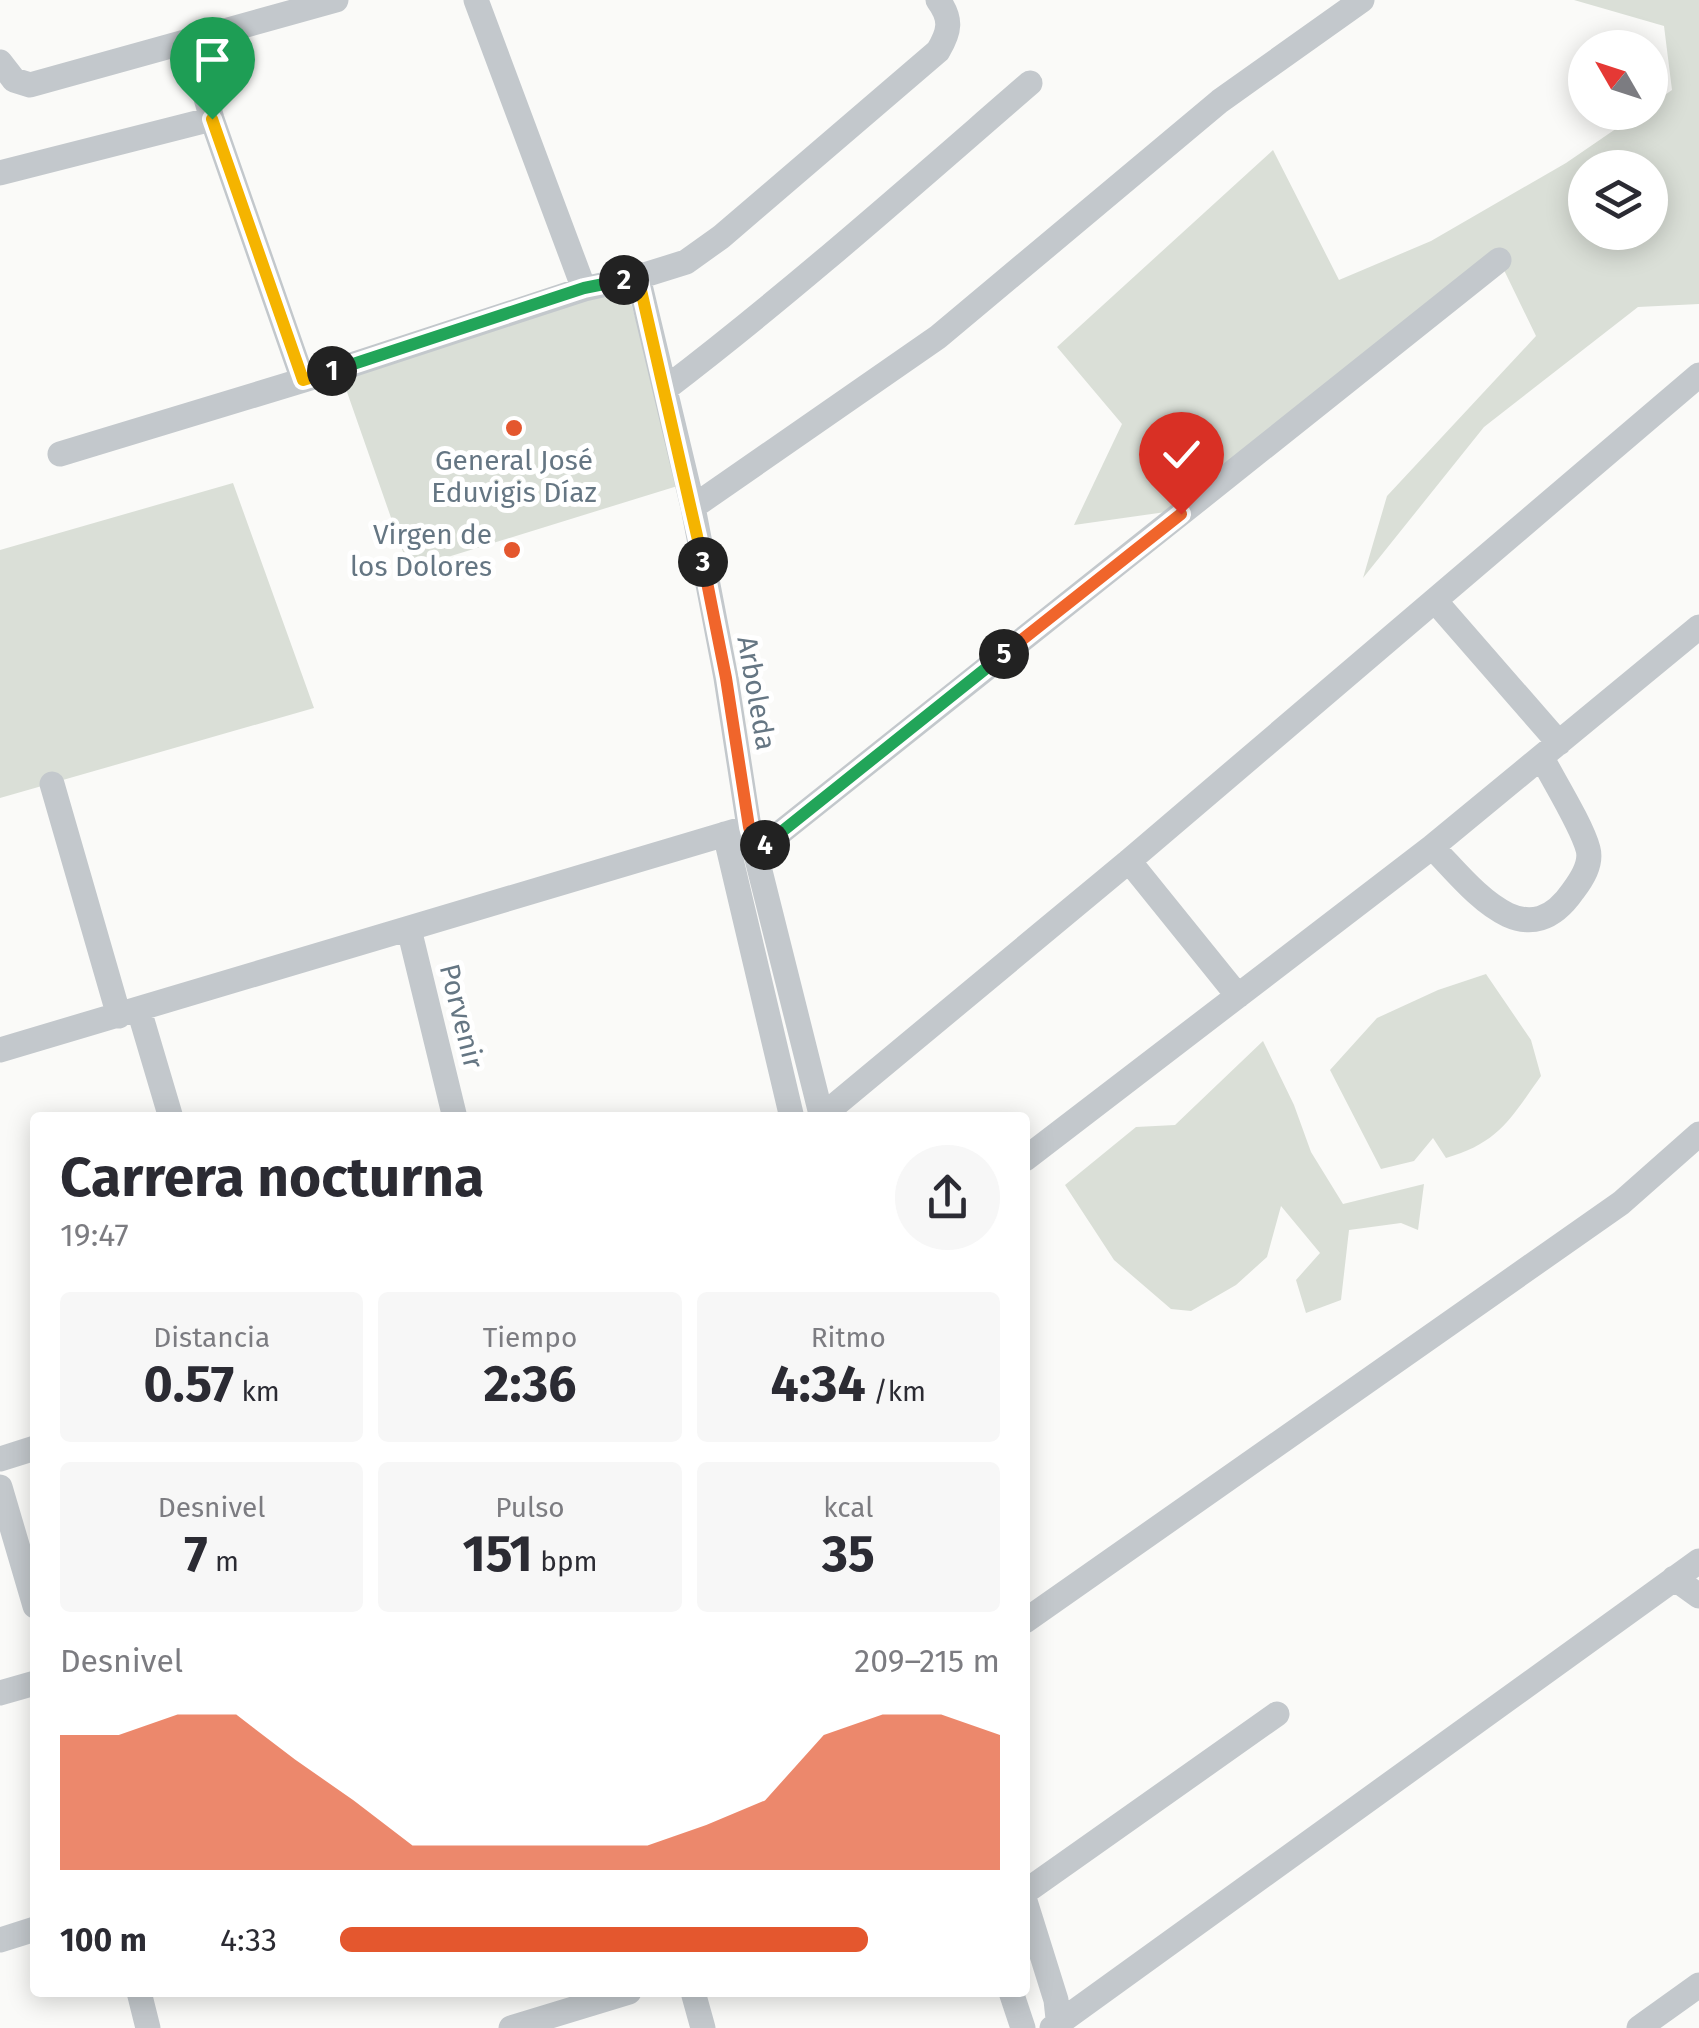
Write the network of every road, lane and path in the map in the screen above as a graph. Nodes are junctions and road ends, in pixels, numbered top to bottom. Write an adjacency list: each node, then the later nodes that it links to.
1 (336, 0): 5 (street)
2 (476, 0): 12 (street)
3 (938, 0): 11 (street)
4 (1362, 0): 17 (street)
5 (190, 43): 6 (street); 8 (street)
6 (0, 62)
7 (1030, 82): 15 (street)
8 (212, 119): 9 (street); 14 (street)
9 (0, 173)
10 (1499, 260): 22 (street)
11 (638, 277): 12 (street); 15 (street, Arboleda)
12 (584, 288): 14 (street)
13 (1699, 376): 18 (street)
14 (303, 380): 16 (street)
15 (665, 389): 17 (street, Arboleda)
16 (60, 454)
17 (693, 507): 22 (street, Arboleda)
18 (1436, 602): 20 (street); 24 (street)
19 (1699, 628): 20 (street)
20 (1551, 751): 23 (street); 23 (street)
21 (52, 784): 27 (street)
22 (743, 838): 25 (street); 31 (street, Arboleda); 32 (street, Arboleda)
23 (1432, 847): 26 (street)
24 (1129, 861): 26 (street); 33 (street)
25 (409, 930): 27 (street); 30 (street, Porvenir)
26 (1238, 996): 35 (street)
27 (129, 1013): 28 (street); 29 (street)
28 (0, 1050)
29 (168, 1112)
30 (454, 1112)
31 (791, 1112)
32 (821, 1112)
33 (828, 1112)
34 (1699, 1134): 43 (street)
35 (1030, 1155)
36 (30, 1450): 37 (street)
37 (0, 1459)
38 (0, 1487): 41 (street)
39 (1699, 1560): 40 (street)
40 (1674, 1578): 42 (street); 56 (street)
41 (30, 1589)
42 (1699, 1596)
43 (1030, 1618)
44 (30, 1684): 45 (street)
45 (0, 1693)
46 (1277, 1714): 47 (street)
47 (1030, 1888)
48 (1030, 1917): 56 (street)
49 (30, 1931): 50 (street)
50 (0, 1940)
51 (1699, 1985): 61 (street)
52 (139, 1997): 57 (street)
53 (613, 1997): 58 (street)
54 (693, 1997): 59 (street)
55 (1013, 1997): 60 (street)
56 (1057, 2026)
57 (148, 2028)
58 (511, 2028)
59 (702, 2028)
60 (1023, 2028)
61 (1639, 2028)

